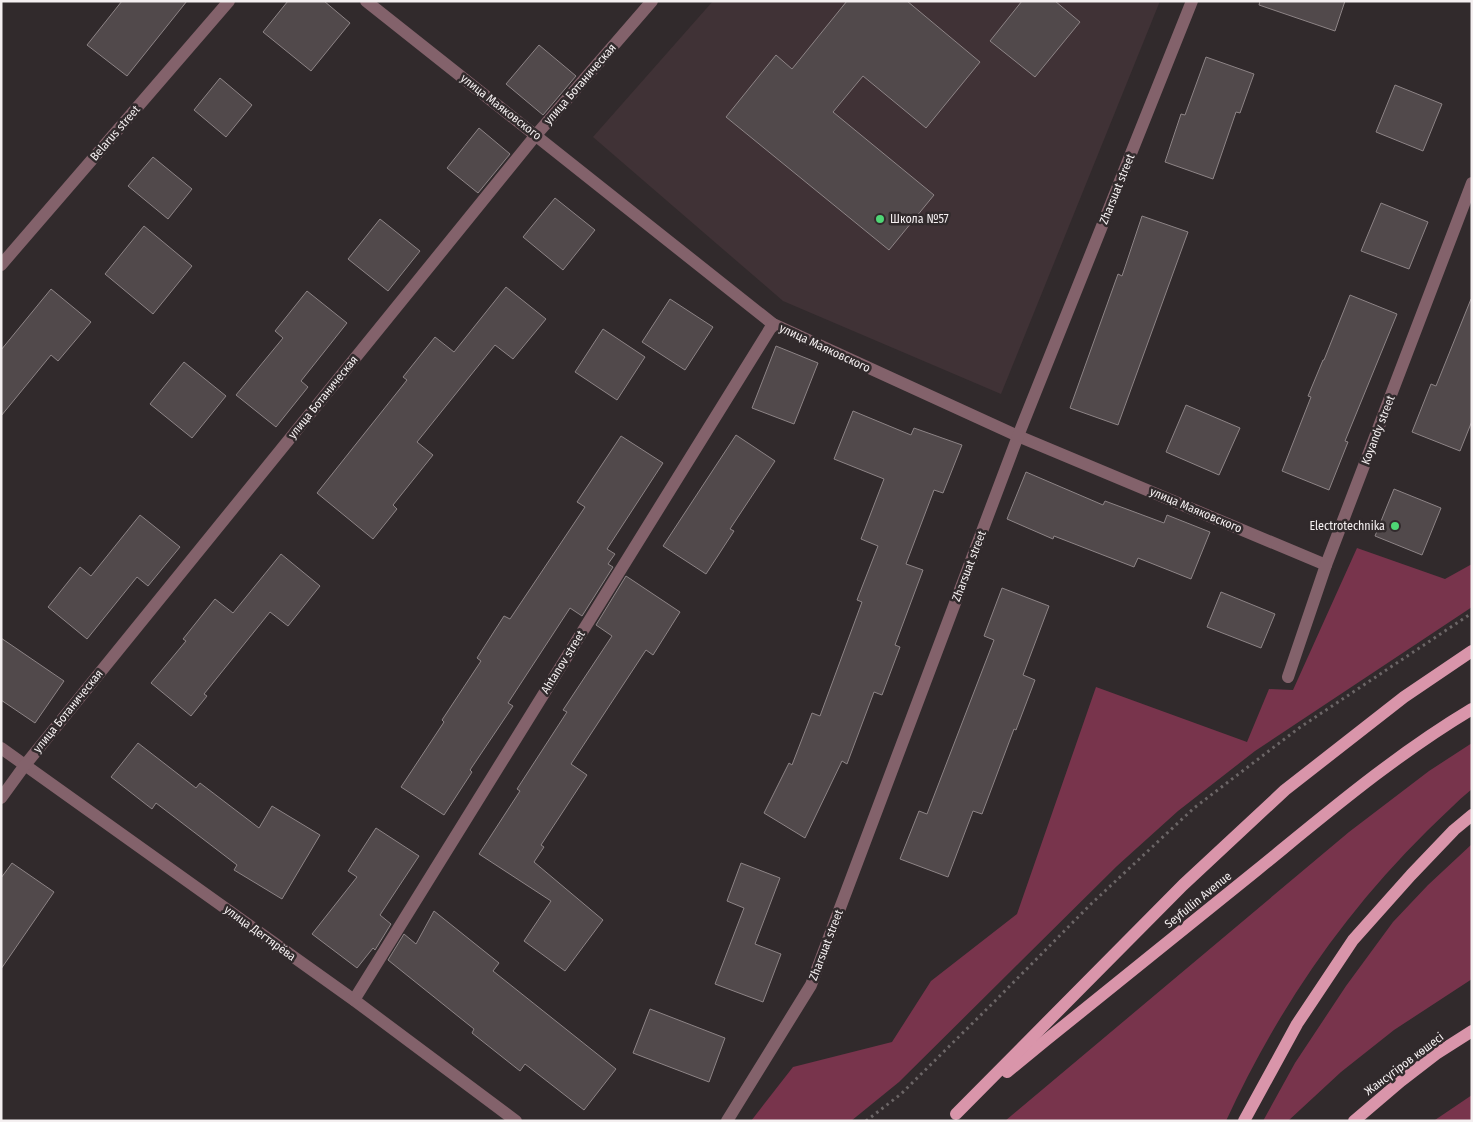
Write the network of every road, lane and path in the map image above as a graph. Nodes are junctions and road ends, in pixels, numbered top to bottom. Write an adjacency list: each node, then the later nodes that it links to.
1 (228, 1): 7 (street, Belarus street)
2 (366, 1): 5 (street, улица Маяковского)
3 (652, 1): 5 (street, улица Ботаническая)
4 (1192, 1): 9 (street, Zharsuat street)
5 (536, 135): 8 (street, улица Маяковского); 16 (street, улица Ботаническая)
6 (1472, 184): 10 (street, Koyandy street)
7 (1, 265)
8 (773, 324): 9 (street, улица Маяковского); 19 (street, Ahtanov street)
9 (1018, 436): 10 (street, улица Маяковского); 23 (street, Zharsuat street)
10 (1326, 565): 13 (street, Koyandy street)
11 (1472, 613): 24 (path)
12 (1472, 651): 21 (main road)
13 (1288, 677)
14 (1472, 709): 21 (main road, Seyfullin Avenue)
15 (1, 748): 16 (street, улица Дегтярёва)
16 (25, 765): 17 (street, улица Ботаническая); 19 (street, улица Дегтярёва)
17 (1, 798)
18 (1472, 815): 25 (main road)
19 (354, 1000): 22 (street, улица Дегтярёва)
20 (1472, 1031): 26 (main road, Жансүгіров көшесі)
21 (951, 1117)
22 (516, 1121)
23 (727, 1121)
24 (866, 1121)
25 (1244, 1121)
26 (1354, 1121)

